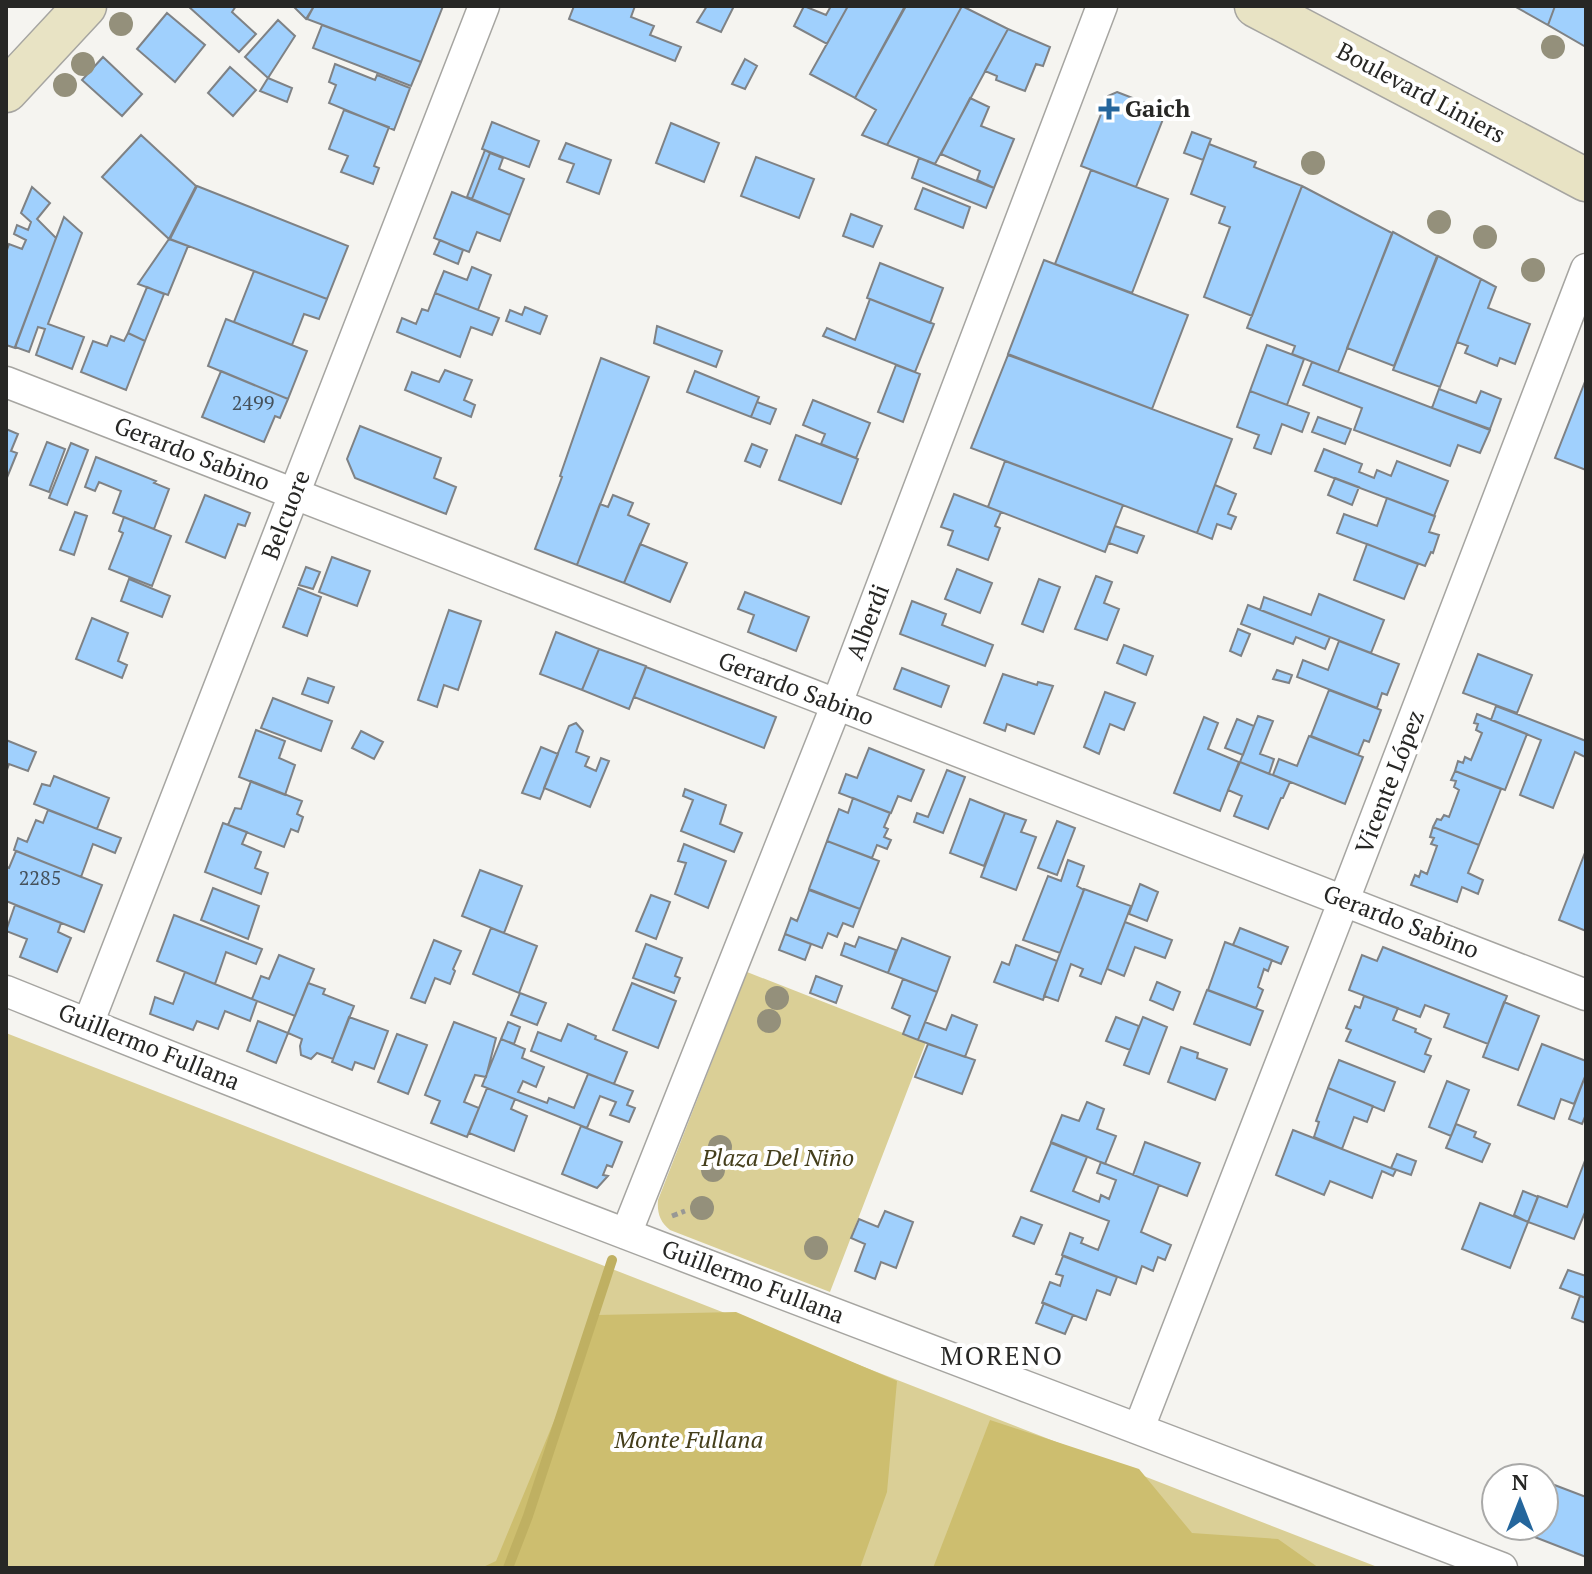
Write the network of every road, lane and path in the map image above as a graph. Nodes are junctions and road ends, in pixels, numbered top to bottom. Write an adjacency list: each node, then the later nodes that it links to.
1 (85, 6): 5 (main road)
2 (484, 6): 9 (street, Belcuore)
3 (1102, 6): 10 (street, Alberdi)
4 (1256, 6): 6 (main road, Boulevard Liniers)
5 (6, 91)
6 (1586, 180)
7 (1586, 269): 11 (street, Vicente López)
8 (6, 382): 9 (street, Gerardo Sabino)
9 (294, 493): 10 (street, Gerardo Sabino); 14 (street, Belcuore)
10 (836, 706): 11 (street, Gerardo Sabino); 15 (street, Alberdi)
11 (1344, 900): 13 (street, Gerardo Sabino); 16 (street, Vicente López)
12 (6, 991): 14 (street, Guillermo Fullana)
13 (1586, 995)
14 (88, 1024): 15 (street, Guillermo Fullana)
15 (626, 1234): 16 (street, Guillermo Fullana)
16 (1139, 1428): 17 (street, Guillermo Fullana)
17 (1502, 1568)

